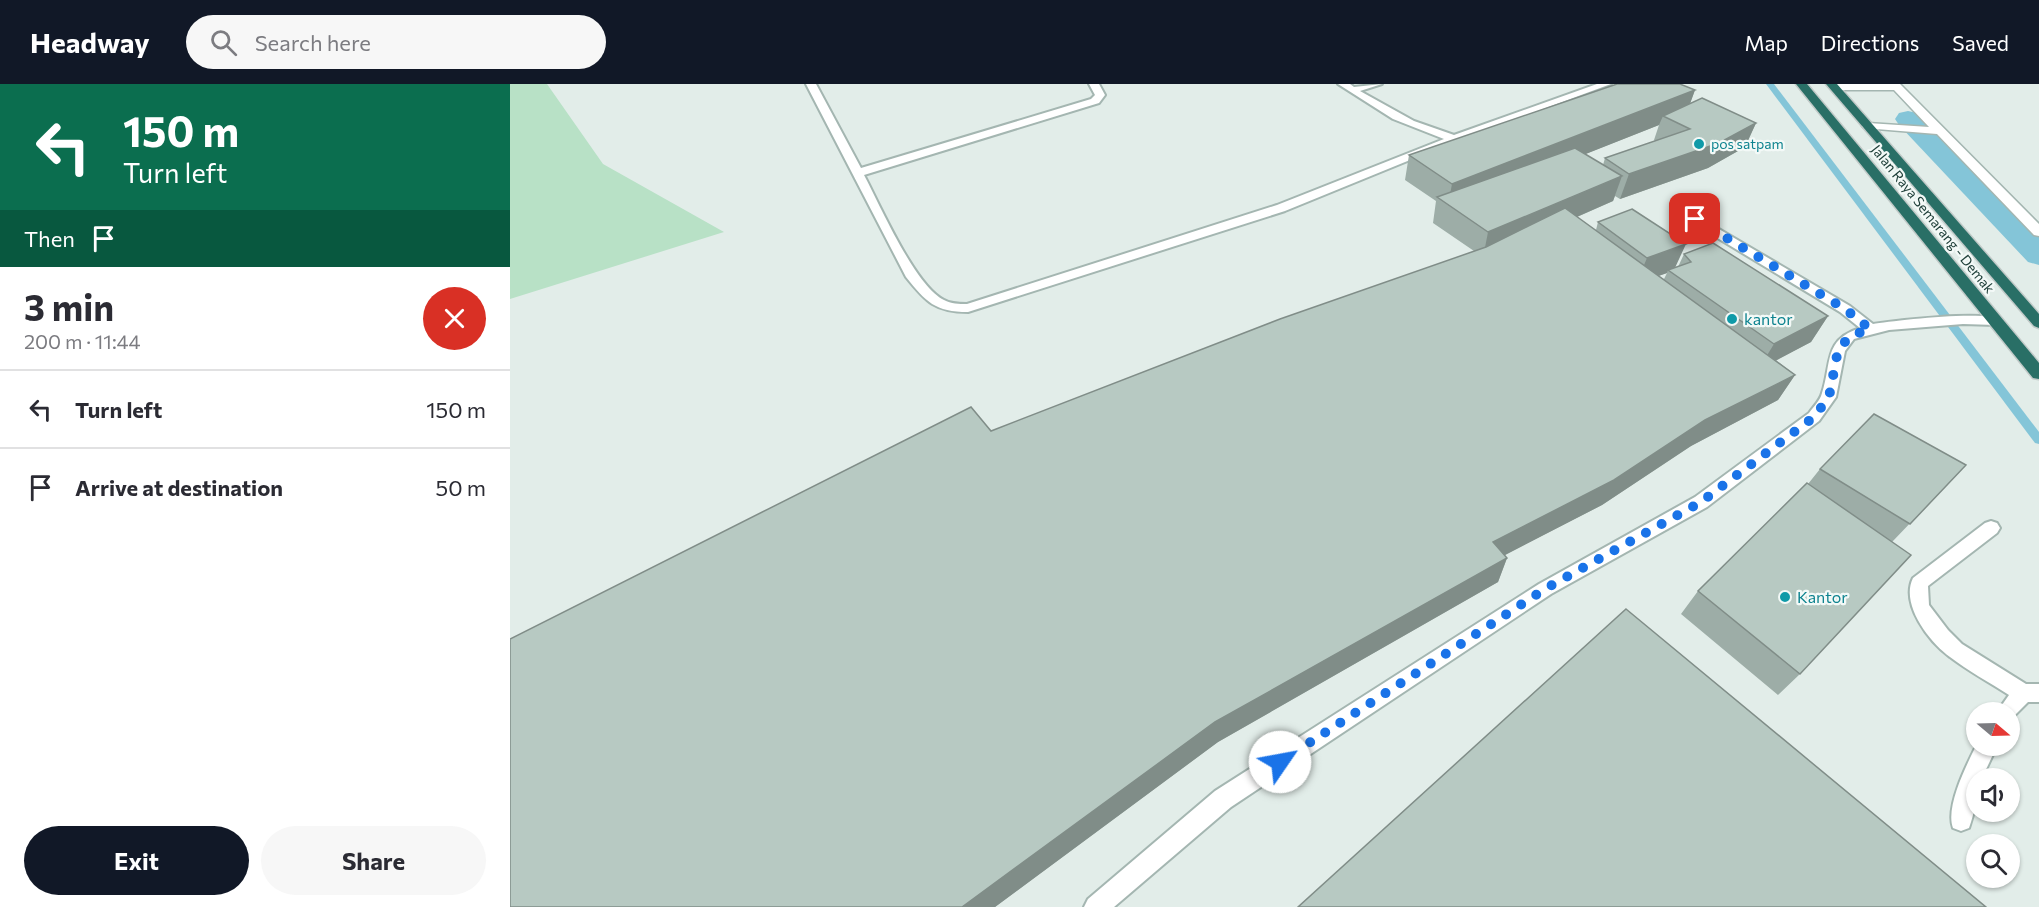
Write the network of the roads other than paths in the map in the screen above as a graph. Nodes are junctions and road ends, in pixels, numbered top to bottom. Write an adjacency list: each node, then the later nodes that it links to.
1 (811, 84): 12 (lane)
2 (1094, 84): 12 (lane)
3 (1377, 84): 8 (lane)
4 (1606, 84): 11 (lane)
5 (1801, 84): 15 (highway, Jalan Raya Semarang - Demak)
6 (1836, 86): 7 (street); 9 (highway, Jalan Raya Semarang - Demak)
7 (1893, 86): 10 (street)
8 (1348, 87): 11 (lane)
9 (1874, 127): 10 (street); 16 (highway, Jalan Raya Semarang - Demak)
10 (1934, 130): 14 (street)
11 (1455, 138): 12 (lane)
12 (858, 172)
13 (1695, 219): 17 (lane)
14 (2039, 232)
15 (1995, 321): 17 (lane); 18 (highway, Jalan Raya Semarang - Demak)
16 (2039, 323)
17 (1879, 328): 23 (lane)
18 (2039, 374)
19 (1991, 528): 20 (lane)
20 (2031, 693)
21 (1982, 756): 22 (lane)
22 (1961, 820)
23 (1096, 907)

